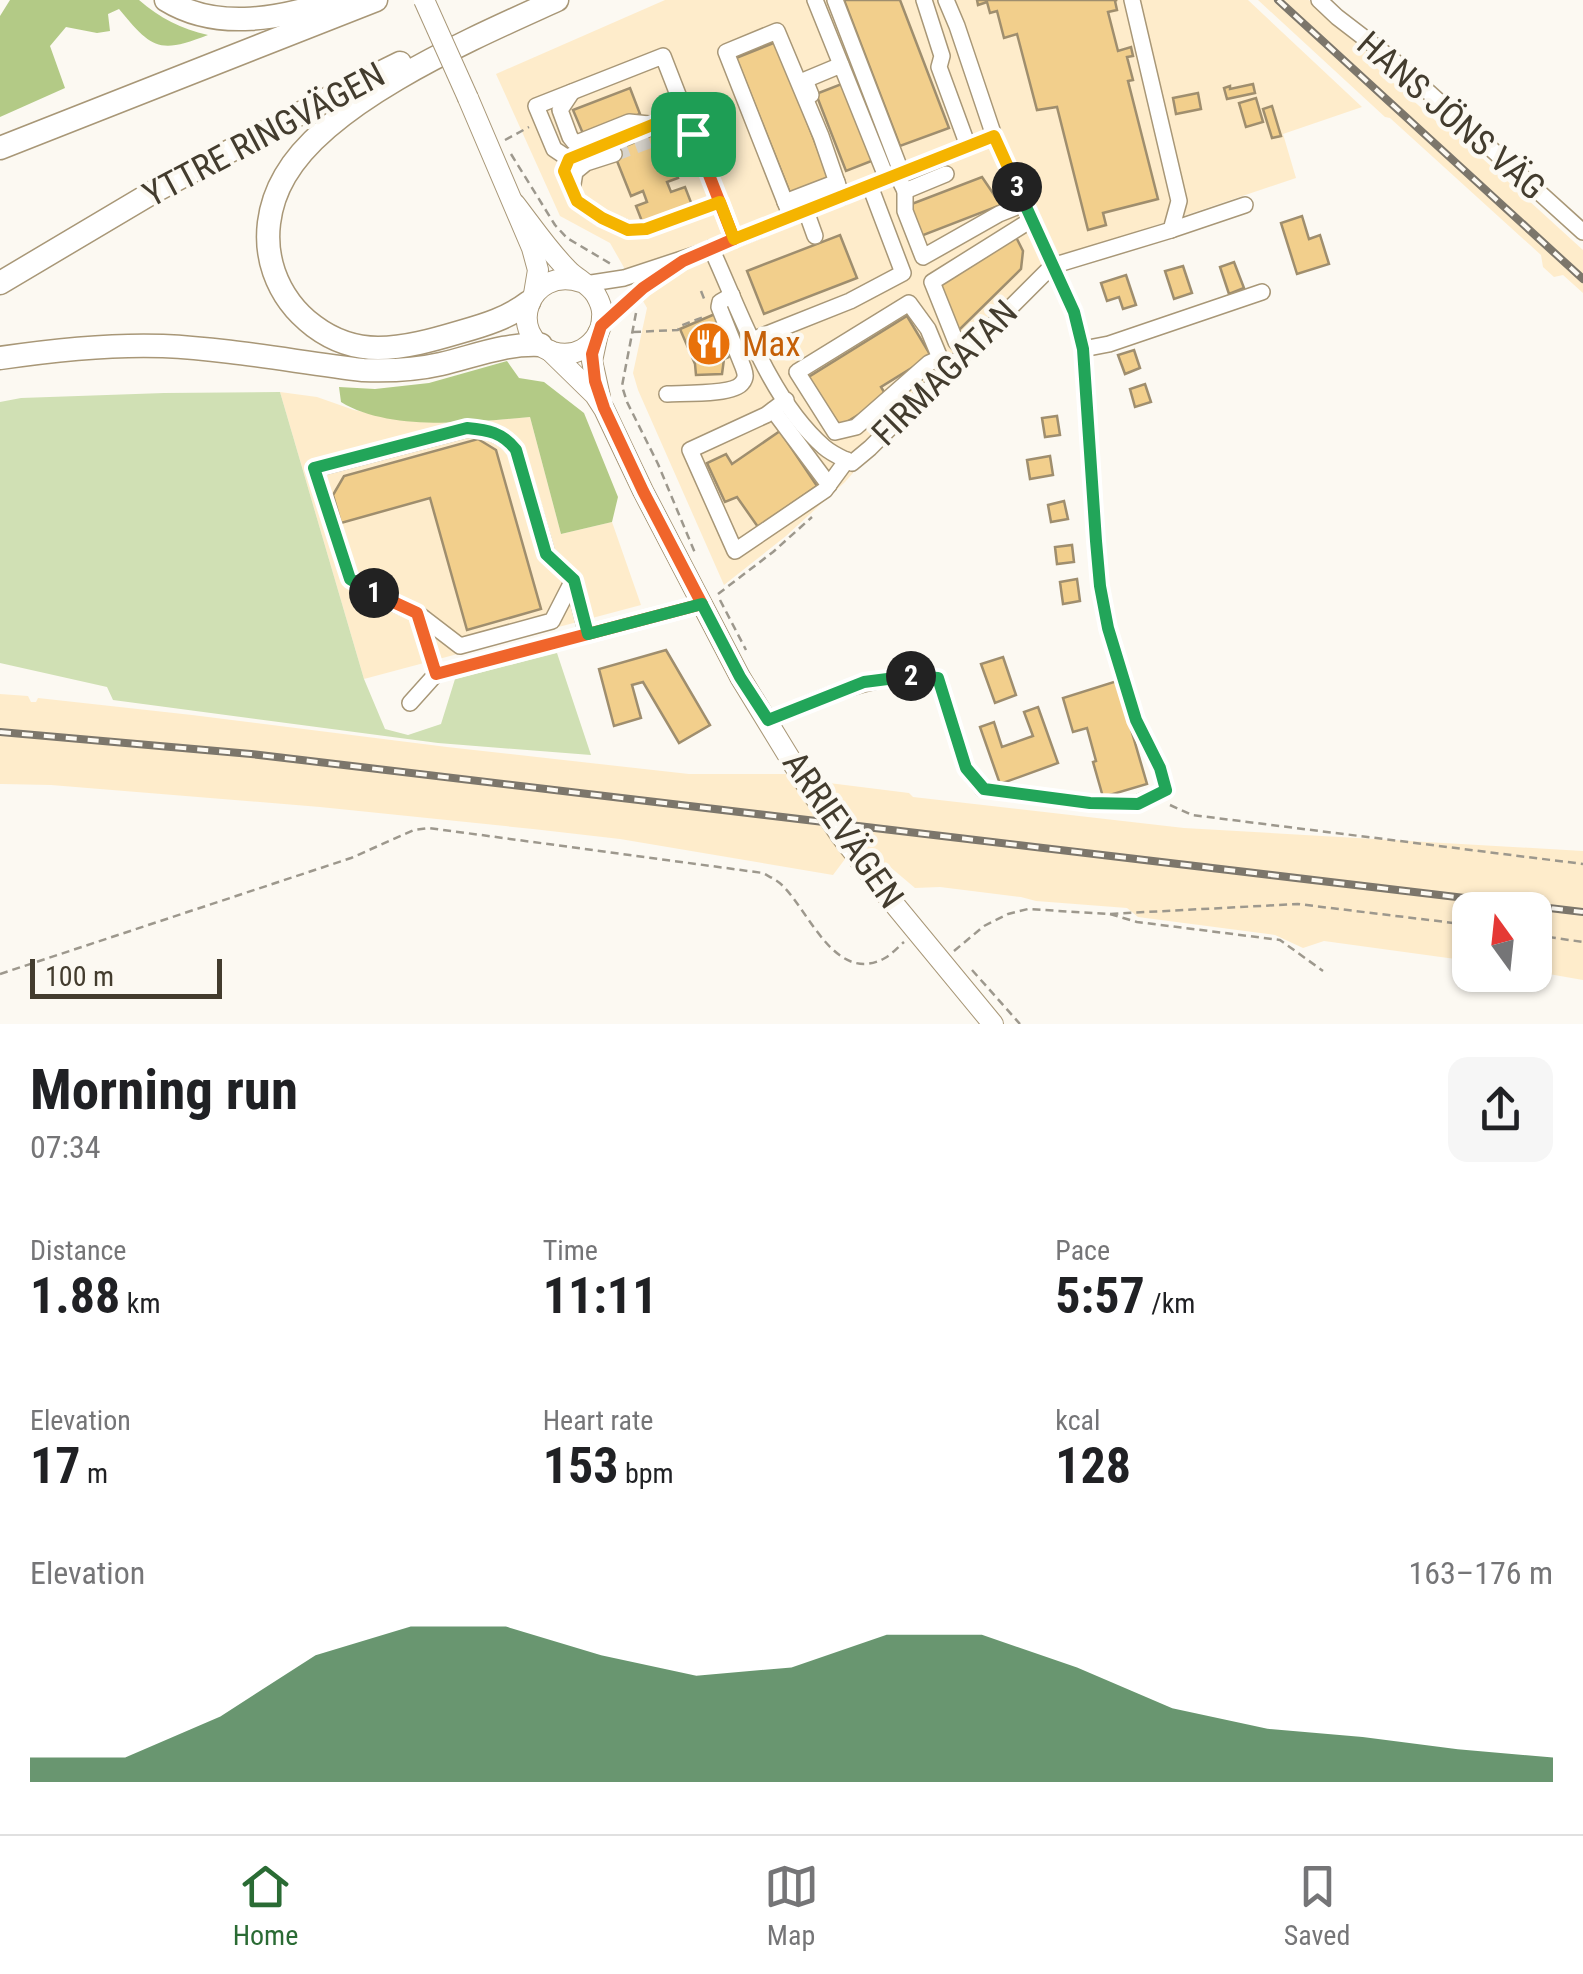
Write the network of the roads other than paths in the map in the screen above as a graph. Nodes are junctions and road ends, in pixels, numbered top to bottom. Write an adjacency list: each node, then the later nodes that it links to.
1 (166, 0): 2 (highway)
2 (337, 0)
3 (376, 0): 20 (highway, YTTRE RINGVÄGEN)
4 (424, 0): 30 (main road, bridge)
5 (536, 0): 41 (highway, YTTRE RINGVÄGEN)
6 (557, 0): 45 (highway)
7 (815, 0): 13 (street)
8 (835, 0): 24 (street)
9 (924, 0): 19 (street)
10 (946, 0): 18 (street)
11 (1132, 0): 35 (street)
12 (1319, 0): 36 (street, HANS JÖNS VÄG)
13 (842, 65): 24 (street); 27 (street)
14 (572, 92): 15 (street); 16 (street); 22 (street)
15 (684, 112): 16 (street); 17 (street)
16 (658, 130): 17 (street); 22 (street)
17 (693, 134): 29 (street)
18 (994, 136): 19 (street); 31 (street)
19 (968, 146): 24 (street)
20 (0, 148)
21 (614, 154): 26 (street)
22 (569, 159): 26 (street)
23 (946, 174): 28 (street)
24 (896, 176): 25 (street); 28 (street)
25 (870, 186): 27 (street); 47 (street)
26 (572, 190): 29 (street)
27 (844, 191): 33 (street); 33 (street)
28 (905, 192): 31 (street)
29 (720, 202): 38 (street)
30 (514, 204): 42 (main road); 45 (main road)
31 (1024, 204): 34 (street)
32 (1245, 205): 35 (street)
33 (794, 210): 37 (street); 38 (street)
34 (1031, 220): 40 (street); 50 (street)
35 (1171, 230): 40 (street)
36 (1583, 232)
37 (815, 236)
38 (734, 239): 39 (street)
39 (705, 250): 42 (street); 44 (street, FIRMAGATAN); 46 (street)
40 (1052, 266): 49 (street); 50 (street, FIRMAGATAN)
41 (0, 283)
42 (583, 283): 45 (main road); 46 (main road)
43 (1262, 292): 49 (street)
44 (732, 295): 47 (street, FIRMAGATAN); 55 (street)
45 (532, 298): 48 (main road)
46 (600, 329): 48 (main road); 57 (main road, ARRIEVÄGEN)
47 (752, 340): 54 (street, FIRMAGATAN)
48 (546, 348): 51 (highway); 57 (main road, ARRIEVÄGEN)
49 (1083, 349): 66 (street)
50 (966, 352): 52 (street, FIRMAGATAN)
51 (0, 358)
52 (945, 363): 53 (street); 53 (street); 58 (street, FIRMAGATAN)
53 (797, 372): 54 (street)
54 (773, 381): 56 (street, FIRMAGATAN)
55 (667, 394)
56 (779, 405): 58 (street, FIRMAGATAN); 59 (street); 59 (street)
57 (604, 408): 61 (main road, ARRIEVÄGEN)
58 (847, 460): 59 (street)
59 (828, 485)
60 (574, 580): 62 (street); 62 (street); 63 (street)
61 (709, 599): 63 (street); 66 (main road, ARRIEVÄGEN)
62 (417, 613): 64 (street)
63 (588, 634): 64 (street)
64 (436, 674): 65 (street)
65 (410, 703)
66 (768, 720): 67 (main road, ARRIEVÄGEN, bridge)
67 (994, 1024)

